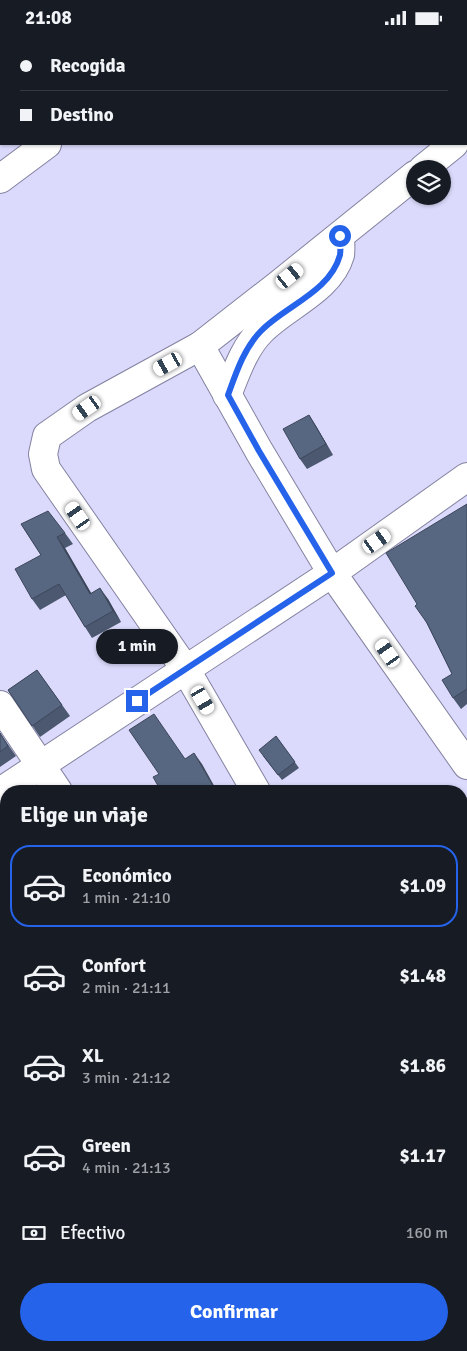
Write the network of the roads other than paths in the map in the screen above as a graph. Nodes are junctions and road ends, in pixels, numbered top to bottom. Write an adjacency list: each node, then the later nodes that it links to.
1 (46, 145): 4 (street)
2 (453, 145): 3 (street)
3 (434, 160)
4 (0, 179)
5 (406, 182): 6 (street)
6 (340, 236): 7 (street); 8 (street)
7 (200, 346): 8 (street); 11 (street)
8 (228, 395): 10 (street)
9 (467, 477): 10 (street)
10 (332, 573): 11 (street); 14 (street)
11 (186, 669): 13 (street); 17 (street)
12 (0, 705): 13 (street)
13 (40, 765): 15 (street); 16 (street)
14 (467, 765)
15 (9, 785)
16 (54, 785)
17 (253, 785)

